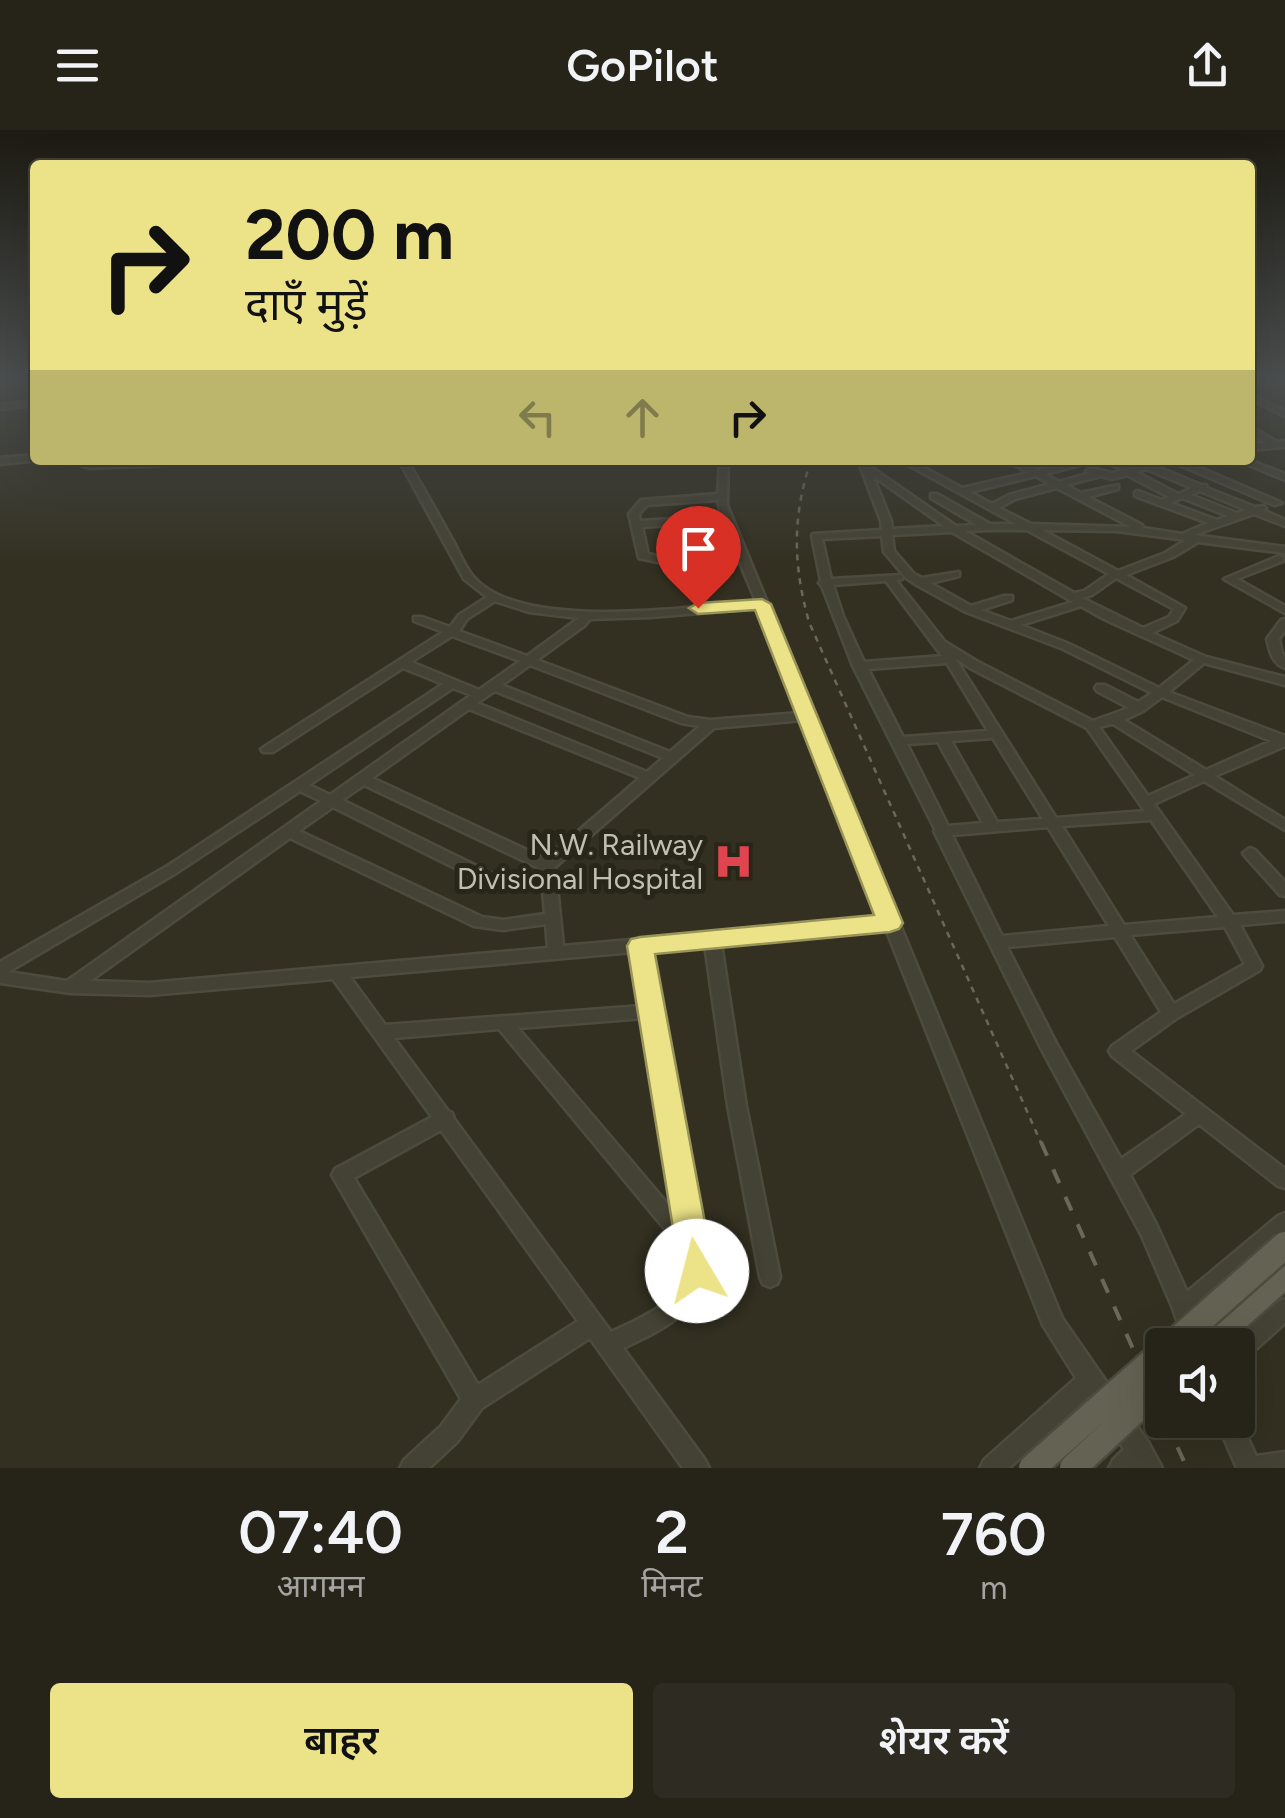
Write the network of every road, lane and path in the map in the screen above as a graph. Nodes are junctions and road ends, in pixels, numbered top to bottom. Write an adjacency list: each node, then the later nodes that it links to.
1 (1282, 445): 2 (street)
2 (1255, 447)
3 (30, 458): 4 (street)
4 (0, 460)
5 (405, 465): 53 (street)
6 (723, 465): 27 (street)
7 (864, 465): 44 (street)
8 (866, 465): 42 (street)
9 (913, 465): 26 (street)
10 (1023, 465): 19 (street)
11 (1072, 465): 19 (street)
12 (1079, 465): 20 (street)
13 (1116, 465): 18 (street)
14 (1150, 465): 17 (street)
15 (1182, 465): 22 (street)
16 (1254, 465): 21 (street)
17 (1146, 466): 18 (street); 25 (street)
18 (1129, 471): 20 (street); 30 (street)
19 (1036, 473): 23 (street); 26 (street)
20 (1098, 474): 23 (street)
21 (1285, 477)
22 (1220, 480): 25 (street); 31 (street)
23 (1058, 484): 29 (street); 33 (street)
24 (1115, 487): 29 (street)
25 (1199, 488): 30 (street); 34 (street)
26 (961, 491): 33 (street)
27 (720, 496): 36 (street); 38 (street)
28 (934, 496): 40 (street)
29 (1080, 496): 43 (street)
30 (1180, 496): 32 (street); 35 (street)
31 (1282, 502): 34 (street)
32 (1162, 503): 39 (street); 45 (street)
33 (993, 507): 41 (street)
34 (1256, 510): 35 (street); 37 (street)
35 (1238, 517): 39 (street)
36 (728, 518): 38 (street); 46 (street)
37 (1285, 523)
38 (635, 524): 46 (street)
39 (1218, 524): 45 (street)
40 (988, 527): 41 (street); 42 (street)
41 (1028, 528): 43 (street); 49 (street)
42 (956, 530): 44 (street); 55 (street)
43 (1145, 530): 45 (street)
44 (890, 534): 51 (street); 52 (street)
45 (1193, 535): 47 (street); 49 (street)
46 (742, 554): 56 (street)
47 (1283, 557): 58 (street)
48 (955, 574): 51 (street)
49 (1115, 576): 55 (street); 64 (street)
50 (889, 578): 51 (street); 52 (street); 65 (street)
51 (915, 579): 57 (street)
52 (824, 583): 71 (street)
53 (494, 597): 59 (street); 63 (street)
54 (1008, 598): 57 (street)
55 (1077, 599): 61 (street); 64 (street)
56 (762, 604): 59 (street); 78 (street)
57 (970, 610): 61 (street)
58 (1285, 610)
59 (588, 614): 67 (street)
60 (418, 618): 63 (street)
61 (1010, 626): 75 (street)
62 (1283, 626): 70 (street)
63 (454, 630): 67 (street); 69 (street)
64 (1144, 632): 66 (street)
65 (939, 641): 68 (street); 81 (street)
66 (1202, 658): 72 (street); 75 (street)
67 (531, 659): 76 (street); 80 (street)
68 (948, 659): 71 (street); 82 (street)
69 (402, 663): 73 (street); 86 (street)
70 (1285, 664)
71 (859, 666): 84 (street)
72 (1285, 681)
73 (451, 684): 76 (street); 91 (street)
74 (1100, 688): 77 (street)
75 (1160, 692): 77 (street); 85 (street)
76 (481, 695): 87 (street); 89 (street); 90 (street)
77 (1139, 708): 79 (street)
78 (807, 716): 80 (street); 106 (street)
79 (1118, 722): 81 (street); 88 (street)
80 (710, 724): 87 (street)
81 (1091, 725): 93 (street)
82 (996, 734): 83 (street); 94 (street)
83 (944, 738): 84 (street); 95 (street)
84 (899, 741): 97 (street)
85 (1284, 741): 88 (street)
86 (268, 749)
87 (671, 758): 89 (street)
88 (1205, 775): 93 (street); 96 (street)
89 (648, 776): 100 (street)
90 (365, 780): 92 (street); 100 (street)
91 (299, 785): 92 (street); 113 (street)
92 (333, 802): 98 (street); 101 (street)
93 (1150, 809): 94 (street); 105 (street)
94 (1052, 822): 95 (street); 107 (street)
95 (992, 826): 97 (street)
96 (1285, 826)
97 (940, 830): 109 (street)
98 (290, 832): 104 (street); 114 (street)
99 (1250, 853): 102 (street)
100 (548, 866): 104 (street)
101 (498, 883)
102 (1285, 891)
103 (1285, 916): 105 (street)
104 (553, 918): 111 (street)
105 (1230, 922): 107 (street); 116 (street)
106 (890, 923): 108 (street); 137 (street)
107 (1118, 932): 109 (street); 116 (street)
108 (712, 939): 110 (street); 127 (street)
109 (998, 942): 121 (street)
110 (640, 946): 111 (street); 115 (street)
111 (556, 952): 112 (street)
112 (337, 972): 114 (street); 118 (street)
113 (0, 973): 114 (street)
114 (70, 987)
115 (654, 1010): 117 (street); 125 (street)
116 (1171, 1014): 119 (street)
117 (503, 1022): 118 (street); 125 (street)
118 (382, 1032): 120 (street)
119 (1198, 1115): 121 (street); 122 (street)
120 (446, 1118): 130 (street); 138 (street)
121 (1117, 1173): 128 (street)
122 (1285, 1180)
123 (1285, 1222): 128 (street)
124 (1285, 1245): 131 (main road, bridge)
125 (695, 1252): 135 (street)
126 (1285, 1275): 133 (main road)
127 (770, 1277)
128 (1185, 1307): 132 (street)
129 (1283, 1317): 134 (street)
130 (593, 1324): 135 (street); 138 (street)
131 (1191, 1328)
132 (1192, 1328)
133 (1225, 1328)
134 (1255, 1338)
135 (609, 1344): 144 (street)
136 (1145, 1368): 146 (main road, bridge)
137 (1088, 1382): 141 (street); 145 (street)
138 (474, 1400): 143 (street)
139 (1145, 1401): 147 (main road, bridge)
140 (1236, 1438): 149 (street)
141 (1145, 1459): 148 (street)
142 (1285, 1464): 149 (street)
143 (412, 1468)
144 (697, 1468)
145 (992, 1468)
146 (1032, 1468)
147 (1072, 1468)
148 (1121, 1468)
149 (1251, 1468)

